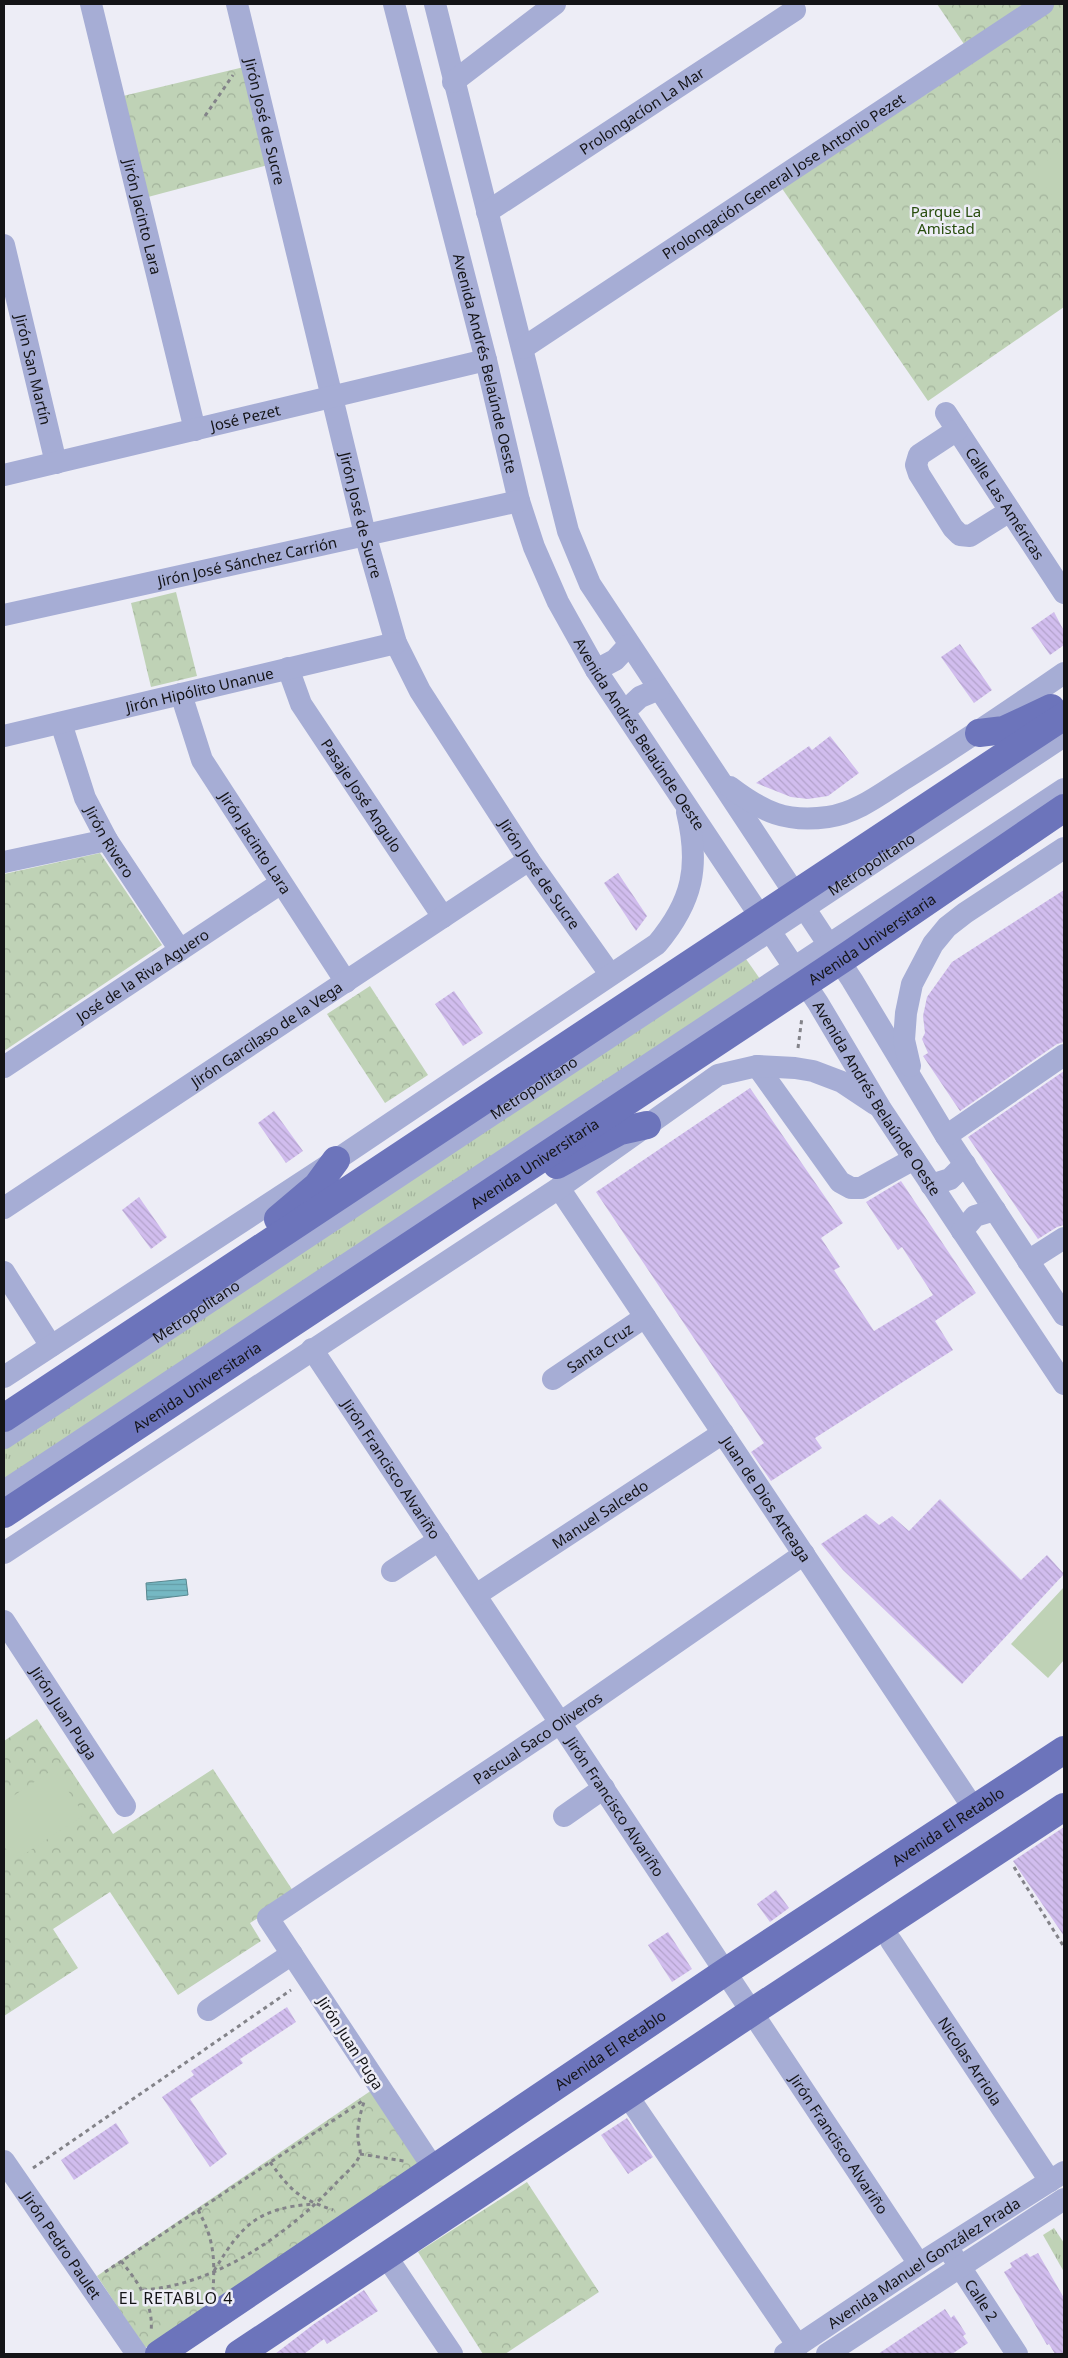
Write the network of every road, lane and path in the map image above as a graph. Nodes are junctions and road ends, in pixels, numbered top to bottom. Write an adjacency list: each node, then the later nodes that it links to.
1 (91, 4): 17 (street, Jirón Jacinto Lara)
2 (237, 4): 8 (street, Jirón José de Sucre)
3 (394, 4): 15 (street, Avenida Andrés Belaúnde Oeste)
4 (435, 4): 9 (street)
5 (555, 4): 9 (street)
6 (1043, 4): 14 (street, Prolongación General Jose Antonio Pezet)
7 (795, 10): 11 (street, Prolongacíon La Mar)
8 (249, 51): 10 (path); 16 (street, Jirón José de Sucre)
9 (454, 82): 11 (street)
10 (205, 116)
11 (487, 212): 14 (street)
12 (4, 245): 13 (street, Jirón San Martín)
13 (12, 314): 18 (street, Jirón San Martín)
14 (523, 348): 26 (street)
15 (486, 360): 16 (street, José Pezet); 20 (street, Avenida Andrés Belaúnde Oeste)
16 (332, 397): 17 (street, José Pezet); 22 (street, Jirón José de Sucre)
17 (195, 430): 18 (street, José Pezet)
18 (56, 463): 19 (street, José Pezet)
19 (4, 475)
20 (519, 501): 22 (street, Jirón José Sánchez Carrión); 28 (street, Avenida Andrés Belaúnde Oeste)
21 (1010, 511): 21 (street, Calle Las Américas); 23 (street, Calle Las Américas)
22 (365, 534): 24 (street, Jirón José Sánchez Carrión); 25 (street, Jirón José de Sucre)
23 (1064, 593)
24 (4, 615)
25 (396, 643): 27 (street, Jirón Hipólito Unanue); 45 (street, Jirón José de Sucre)
26 (629, 645): 28 (street); 30 (street)
27 (288, 668): 31 (street, Jirón Hipólito Unanue); 49 (street, Pasaje José Angulo)
28 (596, 670): 33 (street, Avenida Andrés Belaúnde Oeste)
29 (1064, 673): 36 (street)
30 (659, 689): 33 (street); 39 (street)
31 (181, 694): 35 (street, Jirón Hipólito Unanue); 47 (street, Jirón Jacinto Lara)
32 (1064, 702): 36 (main road)
33 (625, 711): 41 (street, Avenida Andrés Belaúnde Oeste)
34 (1064, 716): 48 (main road)
35 (61, 723): 37 (street, Jirón Hipólito Unanue); 43 (street, Jirón Rivero)
36 (979, 732): 39 (street)
37 (4, 736)
38 (1064, 736): 48 (street, Metropolitano)
39 (721, 781): 48 (street)
40 (1064, 789): 52 (street)
41 (685, 801): 50 (street, Avenida Andrés Belaúnde Oeste); 53 (street)
42 (1064, 808): 52 (main road, Avenida Universitaria)
43 (107, 840): 46 (street); 51 (street, Jirón Rivero)
44 (1064, 848): 61 (street)
45 (529, 860): 49 (street, Jirón Garcilaso de la Vega); 53 (street, Jirón José de Sucre)
46 (4, 862)
47 (282, 883): 51 (street, José de la Riva Aguero); 55 (street, Jirón Jacinto Lara)
48 (800, 901): 50 (main road); 52 (street)
49 (443, 917): 55 (street, Jirón Garcilaso de la Vega)
50 (766, 923): 54 (street, Avenida Andrés Belaúnde Oeste); 77 (main road); 87 (street, Metropolitano)
51 (180, 950): 59 (street, José de la Riva Aguero)
52 (834, 953): 54 (main road, Avenida Universitaria); 61 (street)
53 (610, 974): 66 (street)
54 (800, 975): 62 (street, Avenida Andrés Belaúnde Oeste); 68 (main road, Avenida Universitaria); 88 (street)
55 (346, 982): 71 (street, Jirón Garcilaso de la Vega)
56 (802, 1014): 60 (path)
57 (1064, 1056): 64 (street)
58 (757, 1066): 60 (street); 63 (street); 65 (street)
59 (4, 1067)
60 (795, 1068): 62 (street)
61 (914, 1084): 64 (street)
62 (881, 1109): 65 (street, Avenida Andrés Belaúnde Oeste)
63 (647, 1126): 68 (main road); 70 (street)
64 (946, 1136): 67 (street)
65 (914, 1159): 69 (street, Avenida Andrés Belaúnde Oeste)
66 (336, 1160): 77 (main road); 80 (street)
67 (965, 1164): 69 (street); 72 (street)
68 (514, 1174): 89 (main road, Avenida Universitaria)
69 (931, 1185): 73 (street, Avenida Andrés Belaúnde Oeste)
70 (559, 1188): 79 (street, Juan de Dios Arteaga); 81 (street)
71 (4, 1208)
72 (995, 1210): 73 (street); 75 (street)
73 (962, 1231): 84 (street, Avenida Andrés Belaúnde Oeste)
74 (1064, 1238): 75 (street)
75 (1028, 1261): 78 (street)
76 (4, 1272): 80 (street)
77 (216, 1278): 85 (main road)
78 (1064, 1315)
79 (645, 1317): 83 (street, Santa Cruz); 86 (street, Juan de Dios Arteaga)
80 (51, 1346): 82 (street)
81 (312, 1348): 90 (street, Jirón Francisco Alvariño); 91 (street)
82 (4, 1377)
83 (553, 1378)
84 (1064, 1384)
85 (4, 1418)
86 (723, 1433): 92 (street, Juan de Dios Arteaga); 94 (street, Manuel Salcedo)
87 (4, 1438)
88 (4, 1491)
89 (4, 1514)
90 (439, 1540): 93 (street); 94 (street, Jirón Francisco Alvariño)
91 (4, 1552)
92 (804, 1554): 96 (street, Pascual Saco Oliveros); 101 (street, Juan de Dios Arteaga)
93 (392, 1571)
94 (476, 1595): 96 (street, Jirón Francisco Alvariño)
95 (4, 1620): 99 (street, Jirón Juan Puga)
96 (560, 1723): 98 (street, Jirón Francisco Alvariño); 104 (street, Pascual Saco Oliveros)
97 (1064, 1750): 101 (main road, Avenida El Retablo)
98 (604, 1788): 102 (street); 108 (street, Jirón Francisco Alvariño)
99 (125, 1806)
100 (1064, 1807): 103 (main road)
101 (974, 1809): 108 (main road, Avenida El Retablo)
102 (564, 1816)
103 (1002, 1849): 106 (path); 111 (main road)
104 (268, 1918): 107 (street, Jirón Juan Puga)
105 (891, 1941): 117 (street, Nicolas Arriola)
106 (1064, 1946)
107 (292, 1954): 109 (street, Jirón Juan Puga); 110 (street)
108 (725, 1972): 111 (street, Jirón Francisco Alvariño); 116 (main road, Avenida El Retablo)
109 (308, 1979): 116 (street, Jirón Juan Puga); 118 (path)
110 (208, 2010)
111 (752, 2012): 112 (main road); 126 (street, Jirón Francisco Alvariño)
112 (627, 2095): 124 (main road); 133 (street)
113 (360, 2154): 115 (path); 116 (path); 120 (path)
114 (4, 2161): 118 (street, Jirón Pedro Paulet)
115 (270, 2162): 120 (path); 121 (path)
116 (422, 2166): 132 (main road, Avenida El Retablo)
117 (1057, 2177): 123 (street, Avenida Manuel González Prada)
118 (17, 2179): 129 (street, Jirón Pedro Paulet)
119 (1064, 2199): 127 (street, Avenida Manuel González Prada)
120 (315, 2204): 122 (path); 128 (path); 128 (path)
121 (198, 2210): 125 (path); 128 (path)
122 (342, 2214)
123 (946, 2246): 126 (street, Avenida Manuel González Prada); 127 (street, Calle 2)
124 (386, 2256): 134 (main road); 135 (street)
125 (121, 2261): 129 (path); 130 (path)
126 (919, 2264): 133 (street, Avenida Manuel González Prada)
127 (960, 2266): 136 (street, Avenida Manuel González Prada); 137 (street, Calle 2)
128 (214, 2271): 130 (path); 131 (path)
129 (89, 2284): 132 (street, Jirón Pedro Paulet)
130 (143, 2290): 132 (path)
131 (212, 2300)
132 (149, 2349)
133 (792, 2350)
134 (239, 2354)
135 (452, 2354)
136 (827, 2354)
137 (1018, 2354)

